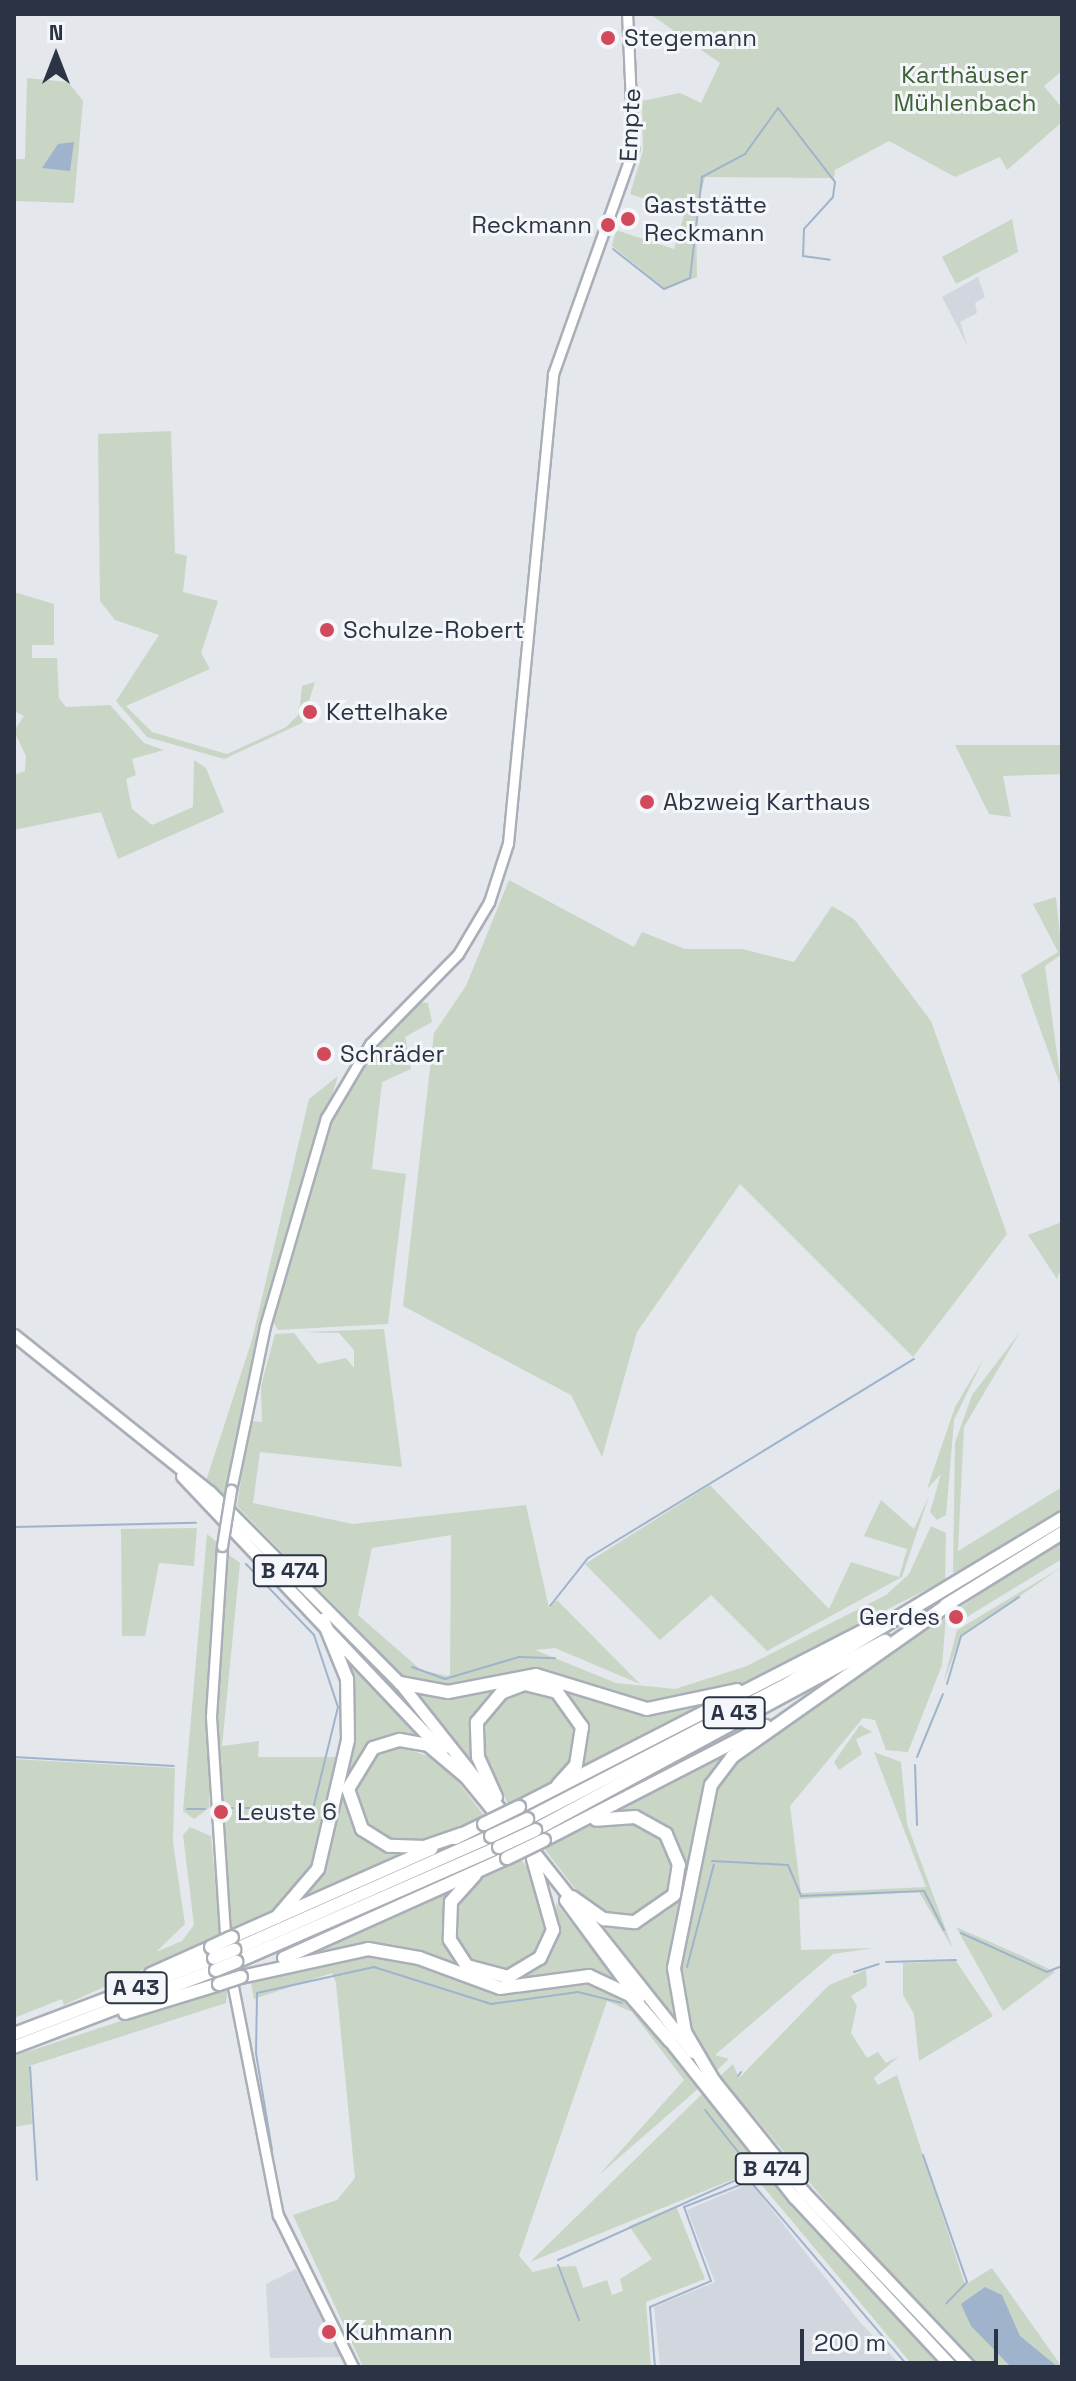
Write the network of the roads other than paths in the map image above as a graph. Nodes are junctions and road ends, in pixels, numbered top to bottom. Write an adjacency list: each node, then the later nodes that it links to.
1 (627, 14): 30 (main road, Empte, bridge)
2 (14, 1335): 3 (highway, B 474)
3 (174, 1466): 8 (highway, B 474); 10 (highway, B 474)
4 (1062, 1518): 6 (highway, A 43)
5 (1062, 1533): 7 (highway, A 43)
6 (934, 1595): 9 (highway); 15 (highway, A 43)
7 (936, 1614): 11 (highway); 15 (highway, A 43)
8 (323, 1620): 12 (highway, B 474); 22 (highway)
9 (781, 1673): 10 (highway); 14 (highway)
10 (400, 1683): 13 (highway, B 474)
11 (817, 1697): 16 (highway); 29 (highway)
12 (466, 1777): 17 (highway); 19 (highway, B 474)
13 (496, 1797): 14 (highway); 21 (highway, B 474)
14 (535, 1800): 15 (highway)
15 (527, 1819): 17 (highway, bridge); 18 (highway, A 43, bridge); 23 (highway, A 43, bridge)
16 (574, 1827): 18 (highway, bridge); 21 (highway)
17 (462, 1834): 22 (highway)
18 (503, 1853): 20 (highway); 23 (highway, A 43)
19 (533, 1859): 20 (highway); 27 (highway, B 474)
20 (475, 1875): 24 (highway)
21 (572, 1897): 29 (highway, B 474)
22 (277, 1917): 23 (highway)
23 (234, 1950): 25 (highway, A 43, bridge)
24 (241, 1977): 25 (highway, bridge); 27 (highway)
25 (61, 2023): 26 (highway, A 43); 28 (highway, A 43)
26 (14, 2034)
27 (669, 2040): 31 (highway, B 474)
28 (14, 2047)
29 (715, 2083): 32 (highway, B 474)
30 (353, 2367)
31 (952, 2367)
32 (970, 2367)

